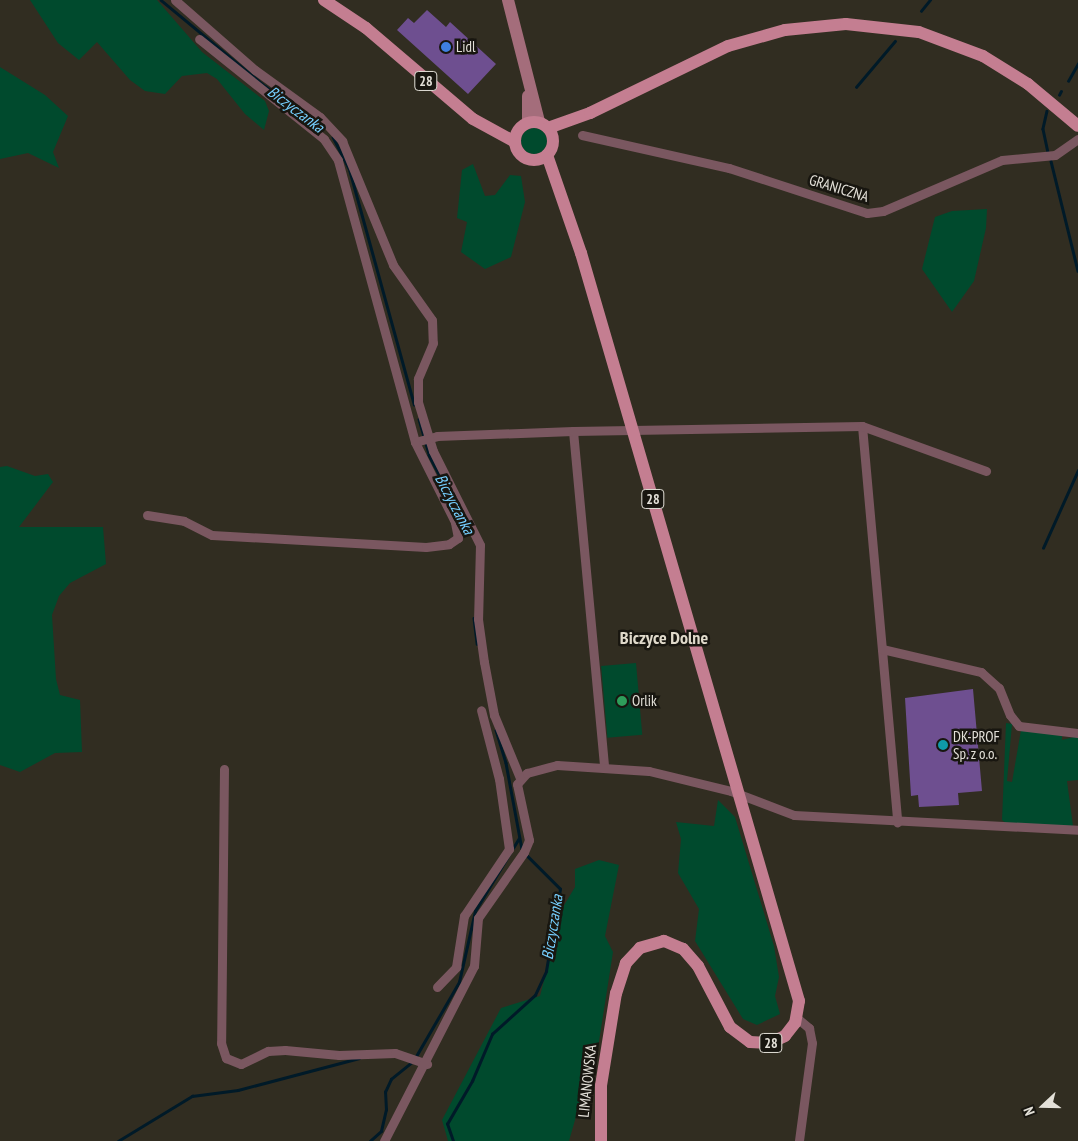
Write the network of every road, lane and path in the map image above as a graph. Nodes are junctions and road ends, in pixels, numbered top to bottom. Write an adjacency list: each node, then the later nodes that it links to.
1 (175, 0): 14 (street)
2 (324, 0): 8 (main road, 28)
3 (508, 0): 6 (main road)
4 (199, 39): 15 (street)
5 (1078, 126): 6 (main road)
6 (542, 128): 8 (main road); 10 (main road)
7 (582, 135): 9 (street, GRANICZNA)
8 (516, 137): 10 (main road, 28)
9 (1078, 138)
10 (542, 158): 13 (main road, 28)
11 (862, 426): 13 (street); 16 (street); 18 (street)
12 (573, 431): 13 (street); 14 (street); 21 (street)
13 (633, 431): 24 (main road, 28)
14 (428, 438): 15 (street); 23 (street)
15 (415, 442): 17 (street)
16 (986, 471)
17 (147, 515)
18 (882, 648): 20 (street); 25 (street)
19 (481, 710): 23 (street)
20 (1078, 733)
21 (604, 767): 23 (street); 24 (street)
22 (224, 770): 31 (street)
23 (510, 777): 27 (street); 28 (street)
24 (740, 794): 25 (street); 30 (main road, 28)
25 (897, 822): 26 (street)
26 (1078, 830)
27 (464, 916): 28 (street); 29 (street)
28 (478, 918): 31 (street)
29 (437, 987)
30 (797, 1018): 33 (main road, LIMANOWSKA / 28); 34 (street)
31 (427, 1064): 32 (street)
32 (384, 1141)
33 (601, 1141)
34 (799, 1141)

